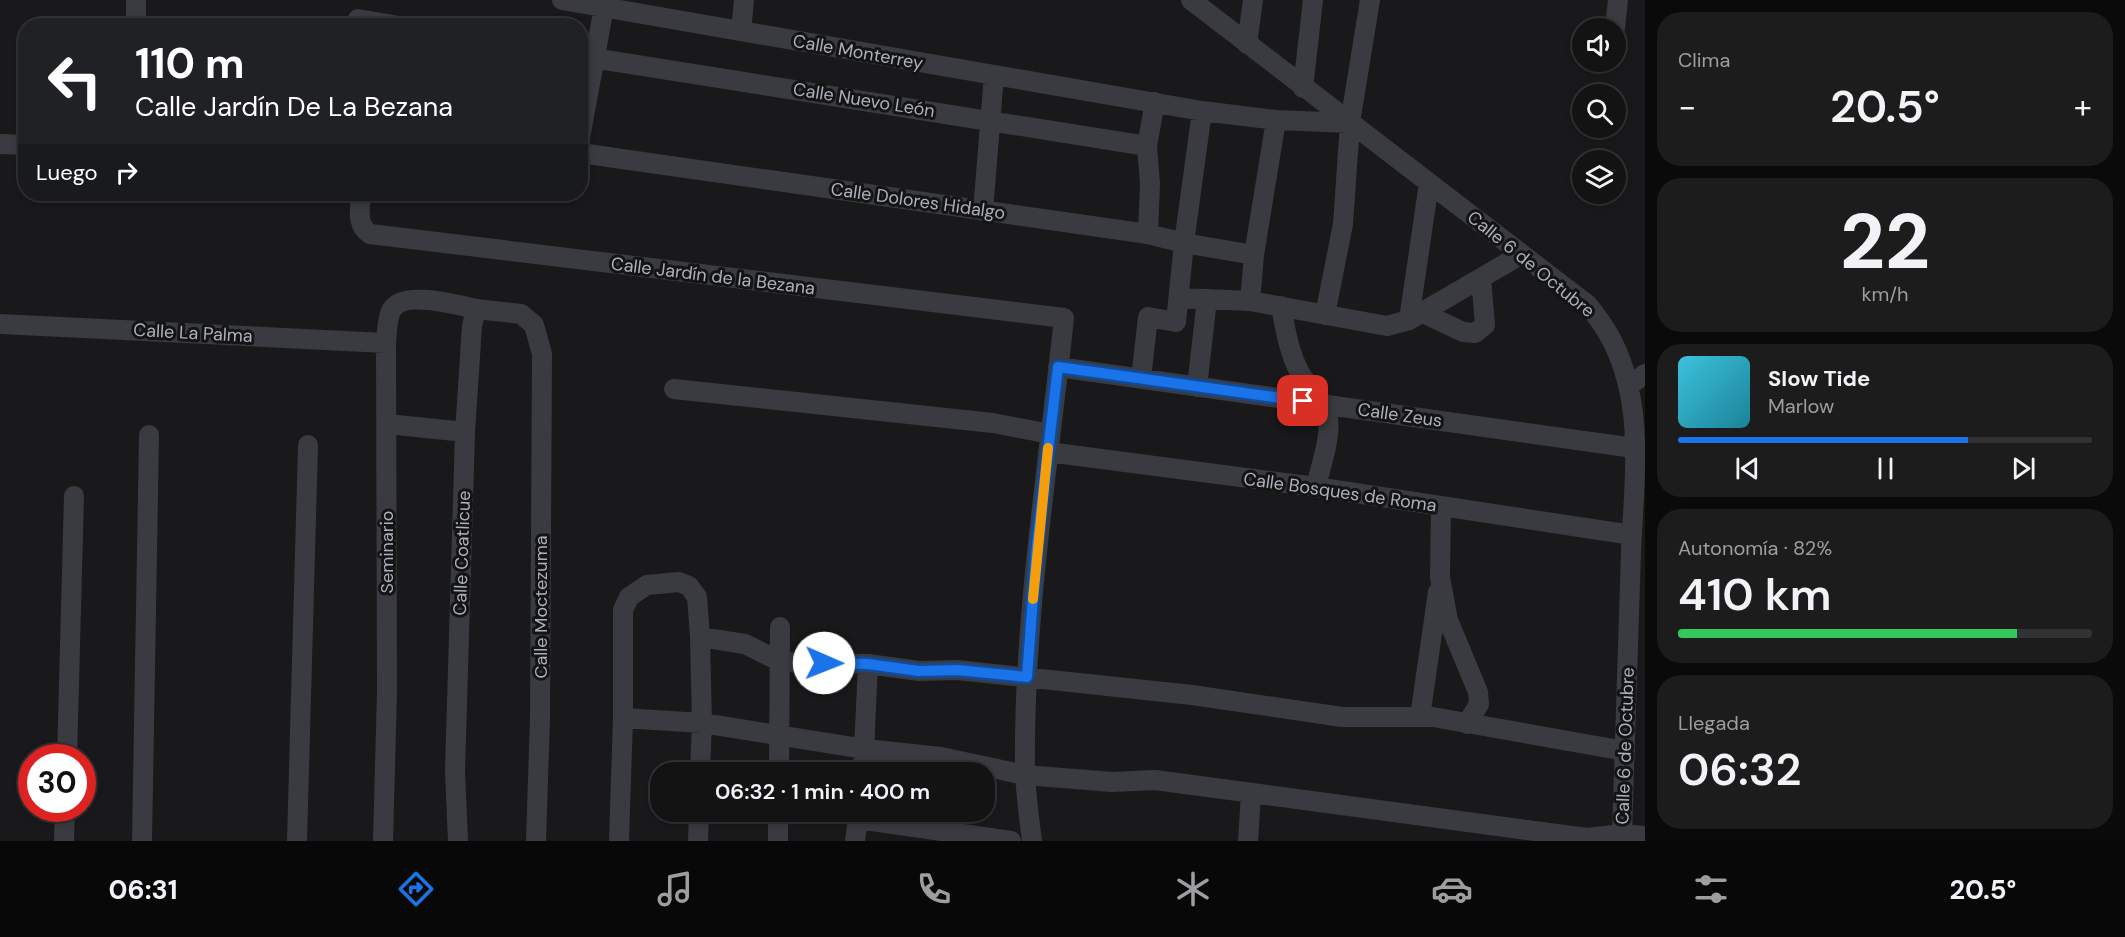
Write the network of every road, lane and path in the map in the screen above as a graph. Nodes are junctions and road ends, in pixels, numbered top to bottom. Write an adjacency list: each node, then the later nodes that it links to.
1 (136, 0): 11 (street)
2 (562, 0): 10 (street, Calle Monterrey)
3 (744, 0): 13 (street)
4 (1253, 0): 14 (street)
5 (1313, 0): 18 (street)
6 (1370, 0): 23 (street)
7 (1618, 0): 12 (street)
8 (1195, 2): 14 (street, Calle 6 de Octubre)
9 (642, 6): 10 (street, Calle Monterrey); 13 (street, Calle Monterrey)
10 (604, 7): 15 (street)
11 (136, 18)
12 (1616, 18)
13 (741, 31): 17 (street, Calle Monterrey)
14 (1247, 44): 18 (street, Calle 6 de Octubre)
15 (588, 54)
16 (588, 57): 21 (street, Calle Nuevo León)
17 (994, 75): 19 (street, Calle Monterrey); 21 (street)
18 (1303, 88): 23 (street, Calle 6 de Octubre)
19 (1155, 102): 20 (street, Calle Monterrey); 26 (street)
20 (1202, 111): 22 (street, Calle Monterrey); 32 (street)
21 (989, 120): 26 (street, Calle Nuevo León); 30 (street)
22 (1276, 120): 23 (street, Calle Monterrey); 34 (street)
23 (1350, 123): 28 (street, Calle 6 de Octubre); 41 (street)
24 (0, 144): 25 (street)
25 (18, 144)
26 (1148, 146): 31 (street)
27 (588, 154): 30 (street, Calle Dolores Hidalgo)
28 (1429, 183): 33 (street, Calle 6 de Octubre); 42 (street)
29 (361, 201): 47 (street, Calle Jardín de la Bezana)
30 (983, 211): 31 (street, Calle Dolores Hidalgo)
31 (1148, 234): 32 (street, Calle Dolores Hidalgo)
32 (1184, 243): 34 (street, Calle Dolores Hidalgo); 36 (street)
33 (1522, 254): 35 (street); 50 (street, Calle 6 de Octubre)
34 (1254, 255): 38 (street)
35 (1481, 278): 42 (street); 42 (street)
36 (1180, 298): 37 (street); 43 (street)
37 (1207, 299): 38 (street); 45 (street)
38 (1250, 301): 39 (street)
39 (1281, 306): 41 (street); 53 (street)
40 (476, 309): 46 (street, Seminario); 56 (street, Calle Coatlicue); 96 (street, Calle Moctezuma)
41 (1325, 315): 42 (street)
42 (1415, 316)
43 (1176, 322): 45 (street); 49 (street)
44 (0, 324): 46 (street, Calle La Palma)
45 (1204, 328): 51 (street)
46 (386, 343): 55 (street, Seminario)
47 (1058, 367): 49 (street, Calle Zeus); 58 (street)
48 (1645, 374): 50 (street)
49 (1141, 379): 51 (street, Calle Zeus)
50 (1628, 386): 54 (street, Calle 6 de Octubre)
51 (1197, 387): 53 (street, Calle Zeus)
52 (674, 389): 58 (street, Calle Bosques de Roma)
53 (1324, 404): 60 (street, Calle Zeus); 61 (street)
54 (1639, 422): 60 (street, Calle 6 de Octubre)
55 (387, 424): 56 (street); 94 (street, Seminario)
56 (465, 432): 95 (street, Calle Coatlicue)
57 (149, 435): 92 (street)
58 (1049, 443): 61 (street, Calle Bosques de Roma); 70 (street)
59 (308, 445): 93 (street)
60 (1634, 448): 64 (street, Calle 6 de Octubre)
61 (1316, 487): 63 (street, Calle Bosques de Roma)
62 (74, 496): 76 (street)
63 (1441, 506): 64 (street, Calle Bosques de Roma); 65 (street)
64 (1632, 535): 78 (street, Calle 6 de Octubre)
65 (1440, 619): 71 (street); 74 (street)
66 (780, 627): 68 (street)
67 (700, 637): 68 (street); 72 (street); 73 (street)
68 (781, 662): 69 (street); 75 (street)
69 (868, 664): 70 (street); 77 (street)
70 (1027, 677): 71 (street); 82 (street)
71 (1419, 717): 74 (street)
72 (623, 718): 73 (street); 97 (street)
73 (702, 723): 75 (street); 79 (street)
74 (1467, 724): 78 (street)
75 (779, 735): 77 (street); 80 (street)
76 (67, 744)
77 (865, 749): 81 (street); 82 (street)
78 (1625, 751): 89 (street, Calle 6 de Octubre)
79 (700, 762)
80 (779, 762)
81 (864, 762)
82 (1025, 775): 83 (street); 102 (street)
83 (1251, 793): 89 (street); 103 (street)
84 (65, 822): 91 (street)
85 (699, 822): 98 (street)
86 (778, 822): 99 (street)
87 (858, 822): 100 (street)
88 (900, 822): 101 (street)
89 (1622, 834): 90 (street)
90 (1645, 836)
91 (64, 841)
92 (142, 841)
93 (297, 841)
94 (383, 841)
95 (458, 841)
96 (536, 841)
97 (619, 841)
98 (698, 841)
99 (778, 841)
100 (855, 841)
101 (1011, 841)
102 (1032, 841)
103 (1248, 841)

